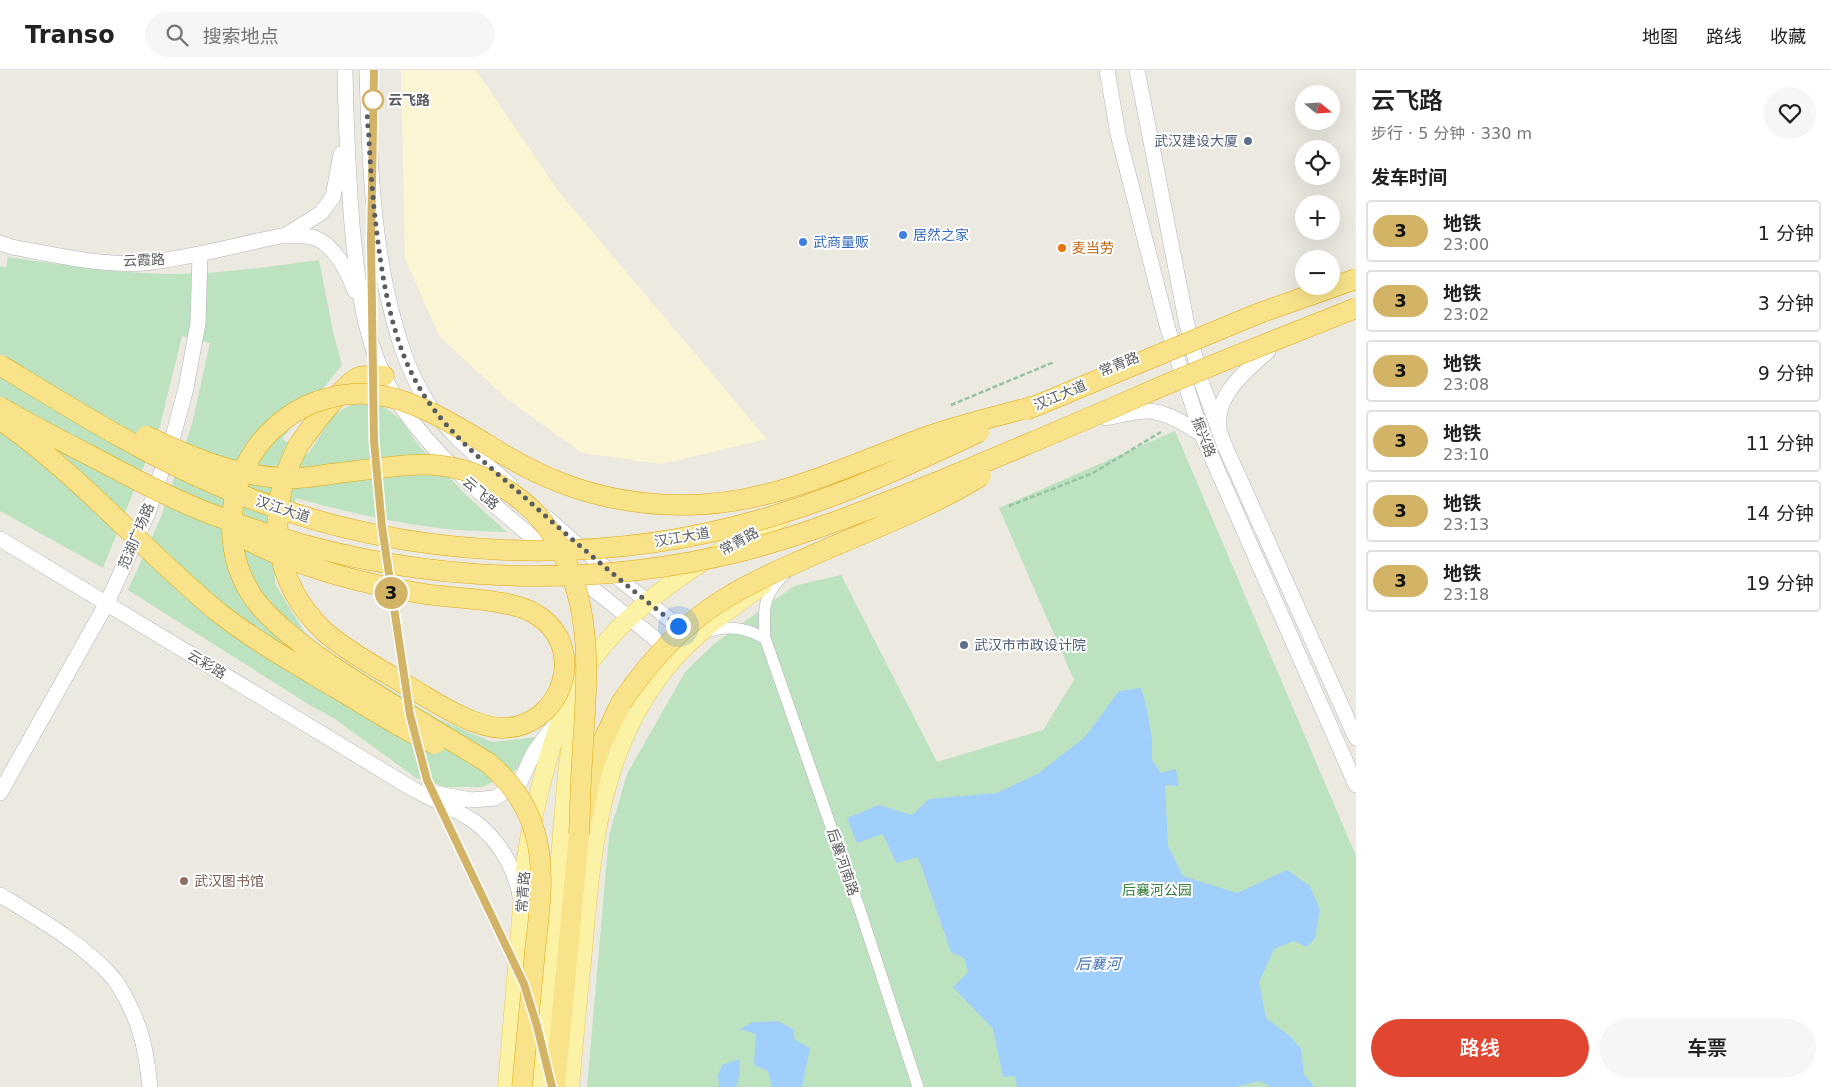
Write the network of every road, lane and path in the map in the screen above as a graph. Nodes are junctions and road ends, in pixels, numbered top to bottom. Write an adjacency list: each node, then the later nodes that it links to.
1 (345, 70): 5 (street, 云飞路)
2 (367, 70): 37 (street, 云飞路)
3 (1106, 70): 17 (street, 振兴路)
4 (1137, 70): 16 (street, 振兴路)
5 (346, 130): 6 (street); 14 (street, 云飞路)
6 (286, 235): 8 (street, 云霞路); 14 (street)
7 (0, 243): 8 (street, 云霞路)
8 (200, 255): 38 (street, 范湖广场路)
9 (1356, 272): 10 (main road)
10 (1340, 278)
11 (1356, 279): 25 (highway, 汉江大道, bridge)
12 (1295, 294): 16 (main road, 常青路)
13 (1356, 308): 31 (highway, 汉江大道, bridge)
14 (364, 314): 21 (street, 云飞路)
15 (1356, 318): 18 (main road)
16 (1189, 335): 17 (main road, 常青路); 23 (street, 振兴路)
17 (1172, 342): 23 (street, 振兴路); 37 (main road, 常青路)
18 (1268, 351): 23 (main road); 32 (street, 振兴路)
19 (1054, 362): 24 (path)
20 (0, 365): 22 (highway, 汉江大道, bridge)
21 (384, 376): 33 (highway, bridge); 39 (street, 云飞路)
22 (24, 380): 25 (highway, 汉江大道, bridge); 52 (highway, bridge)
23 (1192, 381): 27 (main road); 30 (street, 振兴路); 32 (street, 振兴路)
24 (951, 405)
25 (1038, 405): 48 (highway, bridge)
26 (0, 407): 33 (highway, 汉江大道, bridge)
27 (1106, 418): 30 (street); 36 (main road)
28 (0, 420): 48 (highway, bridge)
29 (1161, 432): 34 (path)
30 (1202, 435): 46 (street, 振兴路)
31 (1040, 440): 33 (highway, 汉江大道, bridge); 52 (highway, bridge)
32 (1224, 444): 45 (street, 振兴路)
33 (182, 502)
34 (1009, 506)
35 (0, 539): 38 (street, 云彩路)
36 (819, 549): 40 (main road); 41 (street, 后襄河南路)
37 (647, 602): 39 (main road, 常青路); 40 (street, 云飞路)
38 (107, 603): 50 (street, 云彩路); 51 (street, 范湖广场路)
39 (629, 617): 42 (street, 云飞路); 43 (main road, 常青路)
40 (693, 638): 41 (street); 42 (main road)
41 (765, 638): 61 (street, 后襄河南路)
42 (676, 656): 60 (main road)
43 (585, 669): 44 (main road, 常青路); 58 (main road)
44 (561, 716): 50 (street); 54 (main road, 常青路)
45 (1353, 723): 46 (street); 47 (street, 振兴路)
46 (1333, 730): 49 (street, 振兴路)
47 (1356, 738)
48 (487, 762): 57 (highway, bridge)
49 (1356, 785)
50 (413, 789): 54 (street, 云彩路)
51 (0, 793)
52 (579, 834): 59 (highway)
53 (0, 895): 55 (street)
54 (522, 907): 56 (main road, 常青路)
55 (150, 1087)
56 (507, 1087)
57 (522, 1087)
58 (541, 1087)
59 (555, 1087)
60 (570, 1087)
61 (918, 1087)

